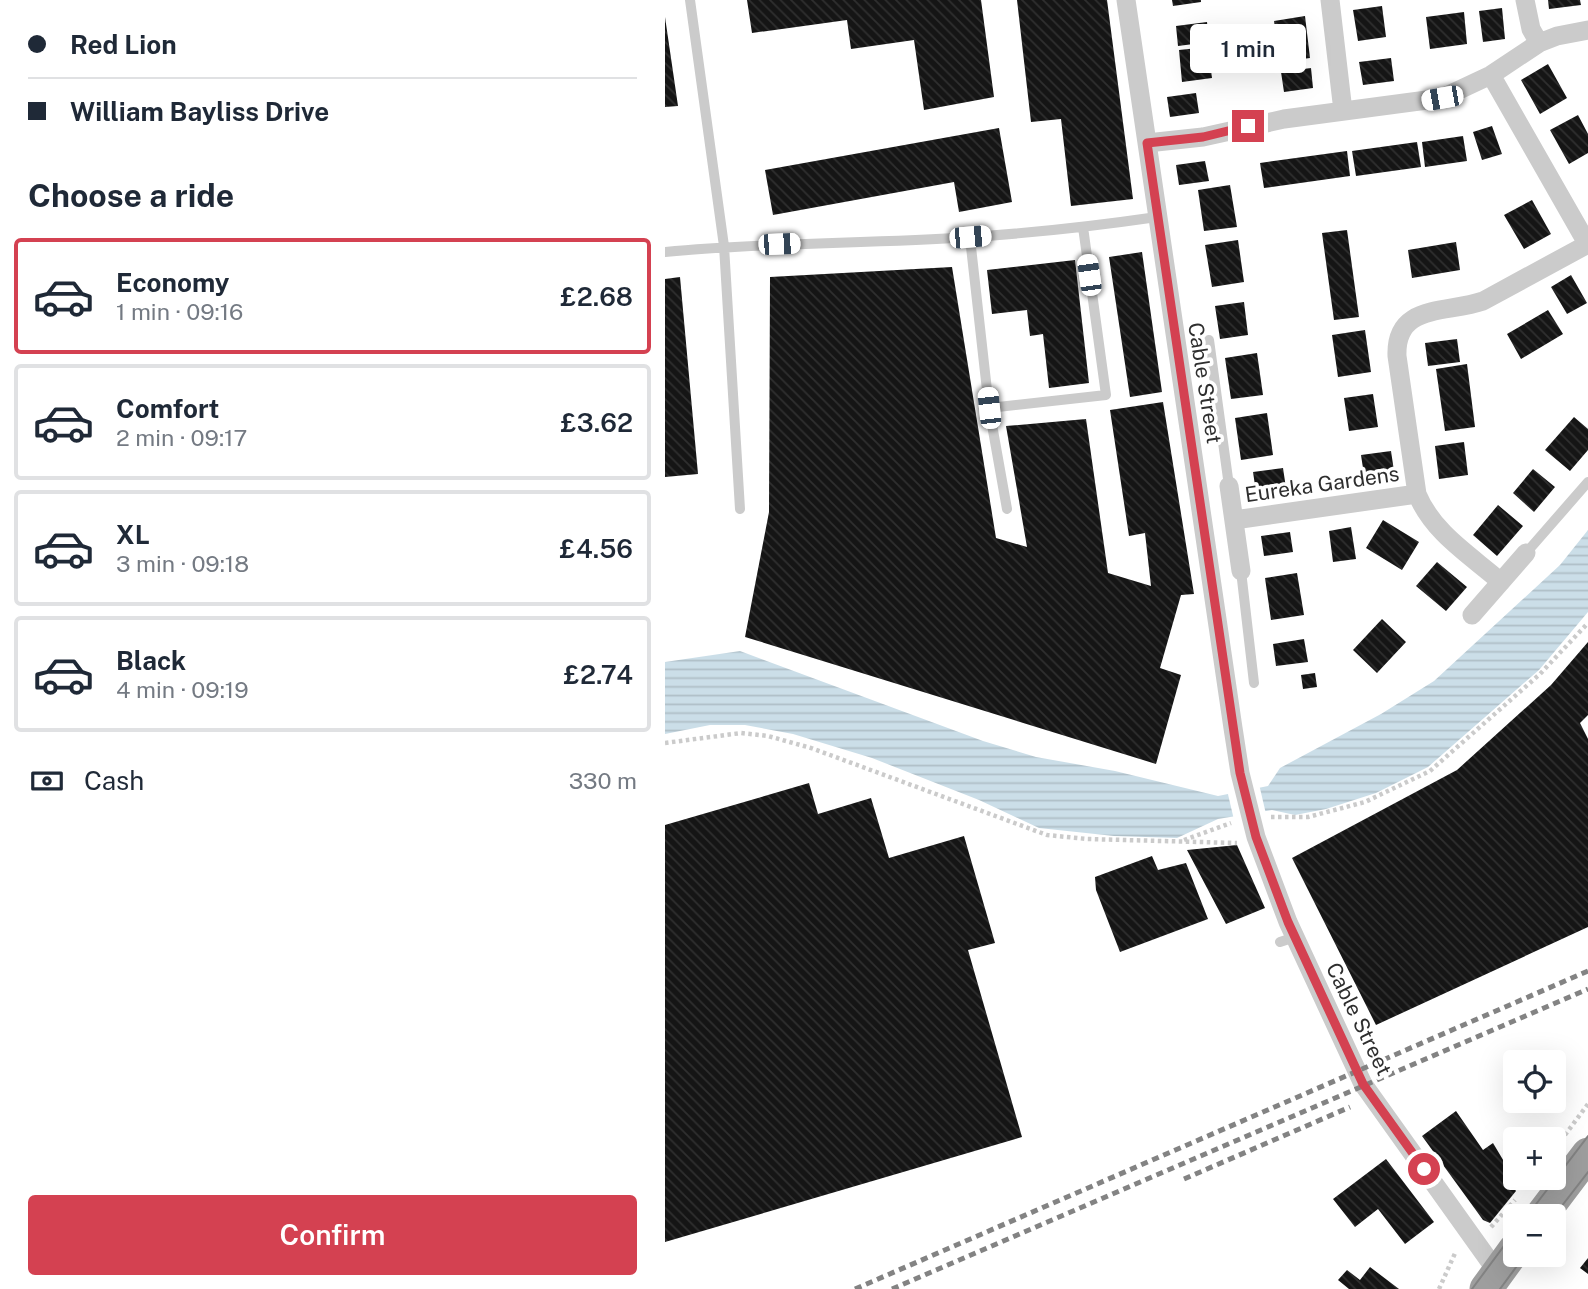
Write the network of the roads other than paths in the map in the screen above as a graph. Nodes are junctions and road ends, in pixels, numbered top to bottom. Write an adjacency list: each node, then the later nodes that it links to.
1 (690, 0): 14 (lane)
2 (1126, 0): 9 (street, Cable Street)
3 (1330, 0): 8 (street)
4 (1525, 0): 6 (street)
5 (1588, 30): 6 (street)
6 (1539, 43): 7 (street)
7 (1491, 75): 8 (street); 13 (street)
8 (1343, 111): 9 (street)
9 (1147, 143): 10 (street, Cable Street)
10 (1157, 217): 11 (lane); 31 (street, Cable Street)
11 (1083, 227): 12 (lane); 17 (lane)
12 (970, 237): 14 (lane); 17 (lane)
13 (1588, 245): 20 (street, Eureka Gardens)
14 (724, 246): 15 (lane); 21 (lane)
15 (665, 252)
16 (1209, 340): 19 (lane)
17 (989, 408): 22 (lane)
18 (1588, 482): 24 (lane)
19 (1229, 486): 23 (street, Eureka Gardens)
20 (1417, 494): 23 (street, Eureka Gardens); 26 (street, Eureka Gardens)
21 (740, 509)
22 (1007, 509)
23 (1234, 520): 25 (street, Eureka Gardens)
24 (1526, 553): 26 (street)
25 (1241, 571): 28 (lane)
26 (1501, 582): 27 (street)
27 (1472, 615)
28 (1254, 683)
29 (1574, 1147): 30 (highway)
30 (1547, 1204)
31 (1500, 1270)

